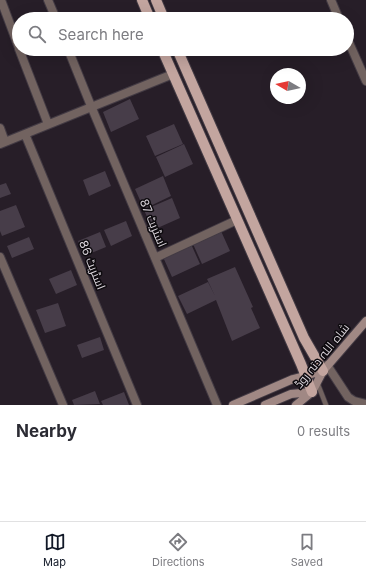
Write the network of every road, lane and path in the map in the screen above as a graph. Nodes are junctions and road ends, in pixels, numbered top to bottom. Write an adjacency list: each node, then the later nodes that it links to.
1 (1, 0): 10 (street)
2 (48, 0): 6 (street)
3 (142, 0): 7 (main road)
4 (156, 0): 8 (main road)
5 (331, 0): 9 (street)
6 (53, 12)
7 (147, 12)
8 (161, 12)
9 (336, 12)
10 (12, 29)
11 (354, 54): 17 (street)
12 (22, 56): 19 (street)
13 (71, 56): 18 (street, اسٹریٹ 87)
14 (165, 56): 16 (main road)
15 (180, 56): 27 (main road)
16 (173, 74): 18 (street); 23 (main road)
17 (366, 81)
18 (91, 106): 19 (street); 25 (street, اسٹریٹ 87)
19 (48, 124): 21 (street)
20 (0, 128): 22 (street)
21 (25, 134): 22 (street); 33 (street, اسٹریٹ 86)
22 (3, 143)
23 (237, 220): 25 (street); 28 (main road)
24 (0, 257): 32 (street)
25 (155, 258): 34 (street, اسٹریٹ 87)
26 (366, 322): 27 (street, شاہ اللہ دتہ روڈ)
27 (325, 368): 28 (street); 29 (street, شاہ اللہ دتہ روڈ); 31 (street)
28 (305, 375): 30 (main road); 35 (street)
29 (317, 382): 30 (street, شاہ اللہ دتہ روڈ); 38 (lane)
30 (312, 392): 36 (street); 37 (street, شاہ اللہ دتہ روڈ)
31 (366, 404)
32 (63, 405)
33 (137, 405)
34 (217, 405)
35 (233, 405)
36 (265, 405)
37 (296, 405)
38 (326, 405)

